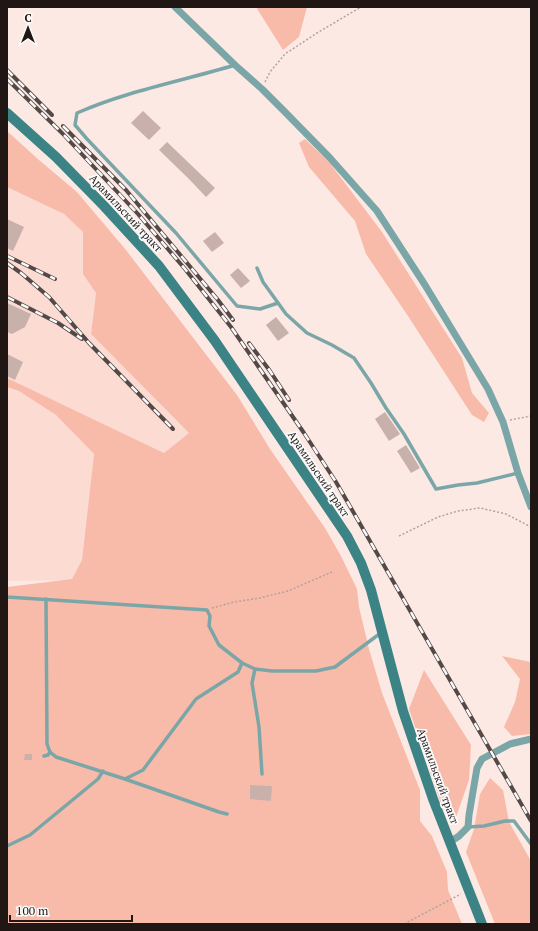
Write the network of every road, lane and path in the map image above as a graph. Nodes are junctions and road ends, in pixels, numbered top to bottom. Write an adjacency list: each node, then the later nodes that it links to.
1 (175, 7): 3 (street)
2 (361, 7): 4 (path)
3 (235, 65): 4 (street); 7 (lane)
4 (262, 89): 9 (street)
5 (7, 113): 18 (main road, Арамильский тракт)
6 (257, 268): 7 (lane)
7 (278, 303): 10 (lane)
8 (531, 416): 9 (path)
9 (503, 422): 10 (street)
10 (518, 473): 11 (street)
11 (531, 507)
12 (531, 527): 13 (path)
13 (399, 536)
14 (332, 572): 17 (path)
15 (7, 597): 16 (lane)
16 (46, 599): 17 (lane); 22 (lane)
17 (207, 610): 19 (lane)
18 (382, 631): 20 (lane); 29 (main road, Арамильский тракт)
19 (242, 663): 20 (lane); 26 (lane)
20 (255, 669): 25 (lane)
21 (531, 739): 28 (street)
22 (50, 752): 23 (lane); 24 (lane)
23 (44, 756)
24 (103, 772): 26 (lane); 31 (lane)
25 (262, 774)
26 (125, 779): 27 (lane)
27 (227, 814)
28 (468, 827): 29 (street); 30 (lane)
29 (450, 842): 32 (main road, Арамильский тракт)
30 (531, 844)
31 (7, 846)
32 (468, 890): 33 (path); 34 (main road, Арамильский тракт)
33 (404, 924)
34 (482, 924)

